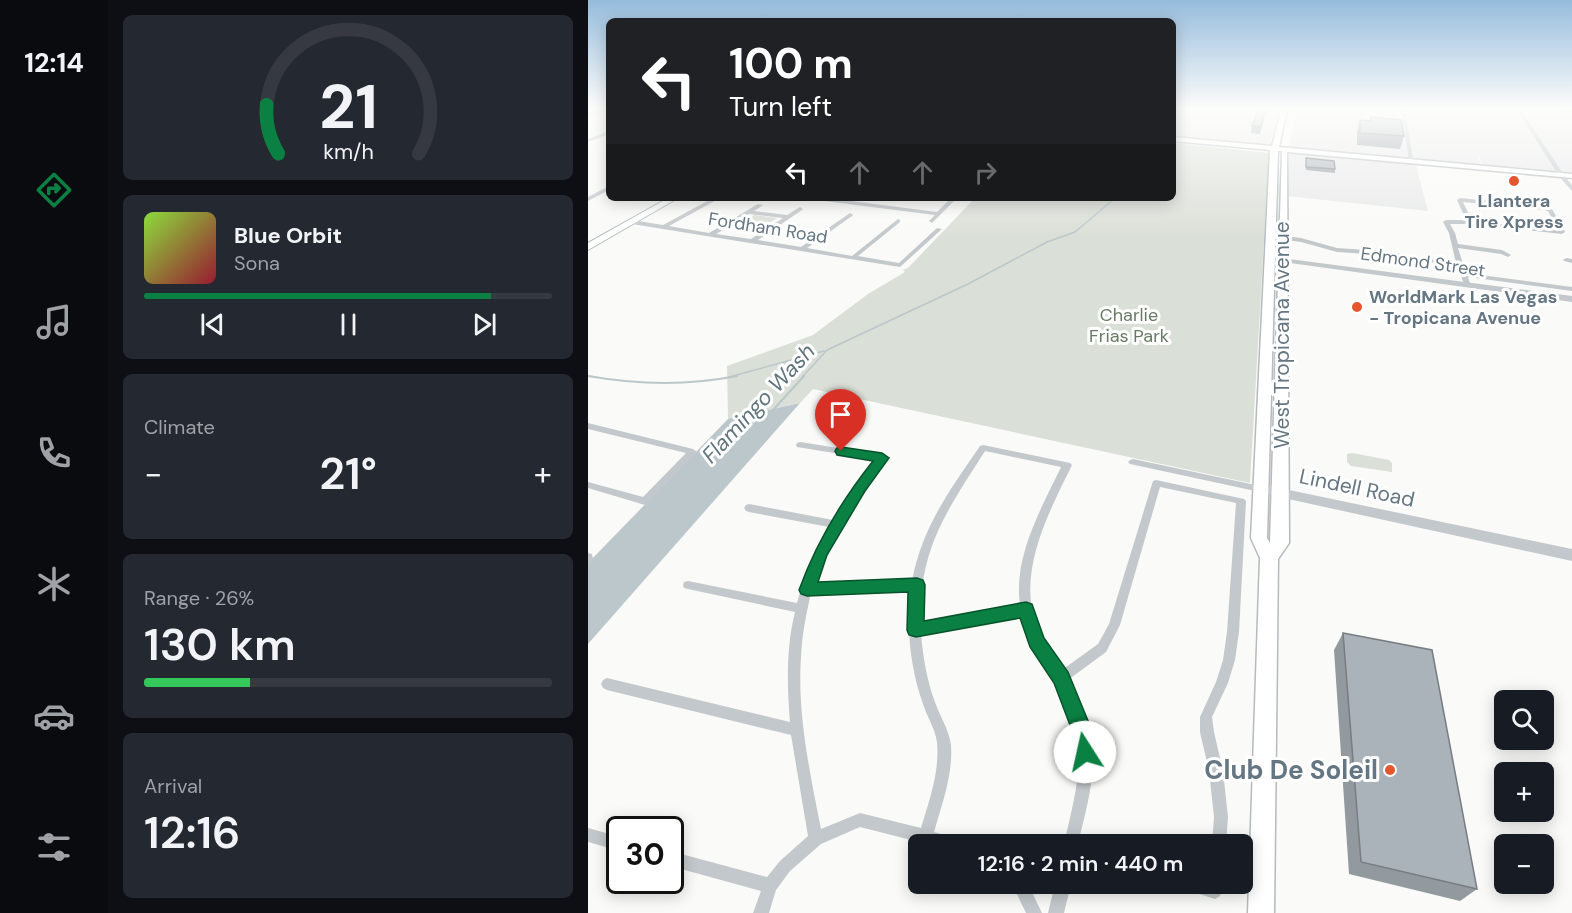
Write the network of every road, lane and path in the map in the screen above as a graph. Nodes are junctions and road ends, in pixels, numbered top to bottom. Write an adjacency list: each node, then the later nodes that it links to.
1 (1278, 153): 17 (main road, West Tropicana Avenue)
2 (1279, 153): 18 (main road, West Tropicana Avenue)
3 (1310, 153): 7 (main road)
4 (1316, 153): 7 (main road)
5 (1410, 153): 7 (street)
6 (1550, 153): 8 (street)
7 (1411, 162): 8 (main road); 8 (main road)
8 (1568, 177): 9 (street)
9 (1572, 189)
10 (606, 190): 11 (street)
11 (588, 199)
12 (669, 201): 26 (main road)
13 (712, 201): 28 (street)
14 (842, 201): 21 (street)
15 (951, 201): 21 (street)
16 (760, 205): 20 (street)
17 (1271, 205): 18 (main road); 33 (main road, West Tropicana Avenue)
18 (1283, 206): 34 (main road, West Tropicana Avenue)
19 (800, 209): 23 (street)
20 (749, 212): 23 (street); 32 (street)
21 (938, 214): 25 (street)
22 (850, 215): 38 (street)
23 (788, 217): 35 (street)
24 (898, 221): 40 (street)
25 (932, 221)
26 (632, 222): 28 (street, Fordham Road); 37 (main road)
27 (1470, 222): 30 (street); 30 (street); 36 (street)
28 (664, 227): 32 (street, Fordham Road)
29 (939, 229): 40 (street, Fordham Road)
30 (1562, 232): 31 (street)
31 (1572, 233)
32 (711, 234): 35 (street, Fordham Road)
33 (1270, 236): 34 (street); 41 (main road, West Tropicana Avenue)
34 (1283, 237): 42 (main road, West Tropicana Avenue); 43 (street)
35 (753, 240): 38 (street, Fordham Road)
36 (1457, 246): 39 (street); 43 (street)
37 (588, 248)
38 (804, 248): 40 (street, Fordham Road)
39 (1508, 255)
40 (855, 256)
41 (1269, 258): 42 (street, Edmond Street); 48 (main road, West Tropicana Avenue)
42 (1283, 260): 45 (street, Edmond Street); 49 (main road, West Tropicana Avenue)
43 (1460, 265): 44 (street)
44 (1464, 275): 45 (street); 46 (street)
45 (1467, 284): 47 (street, Edmond Street)
46 (1572, 289)
47 (1572, 299)
48 (1267, 304): 49 (main road); 50 (main road, West Tropicana Avenue)
49 (1282, 306): 51 (main road, West Tropicana Avenue)
50 (1264, 380): 51 (main road); 56 (main road, West Tropicana Avenue)
51 (1282, 382): 57 (main road, West Tropicana Avenue)
52 (588, 426): 55 (street)
53 (800, 445): 59 (street)
54 (1133, 462): 56 (street, Lindell Road)
55 (588, 485)
56 (1260, 489): 57 (street, Lindell Road); 61 (main road, West Tropicana Avenue)
57 (1280, 494): 60 (street, Lindell Road); 61 (main road, West Tropicana Avenue)
58 (749, 508): 59 (street)
59 (837, 525): 64 (street)
60 (1572, 555)
61 (1269, 558): 85 (main road, West Tropicana Avenue)
62 (688, 585): 65 (street)
63 (917, 585): 64 (street); 66 (street); 67 (street)
64 (807, 590): 65 (street)
65 (801, 609): 70 (street)
66 (1026, 609): 67 (street); 68 (street)
67 (916, 630): 72 (street)
68 (1061, 678): 73 (street); 74 (street)
69 (607, 684): 70 (street)
70 (796, 730): 76 (street)
71 (918, 834): 76 (street)
72 (927, 834)
73 (1073, 834)
74 (1220, 834)
75 (588, 835): 77 (street)
76 (816, 839): 79 (street)
77 (606, 840)
78 (684, 862): 79 (street)
79 (770, 886): 82 (street)
80 (1025, 894): 83 (street)
81 (1061, 894): 84 (street)
82 (761, 913)
83 (1034, 913)
84 (1056, 913)
85 (1261, 913)

